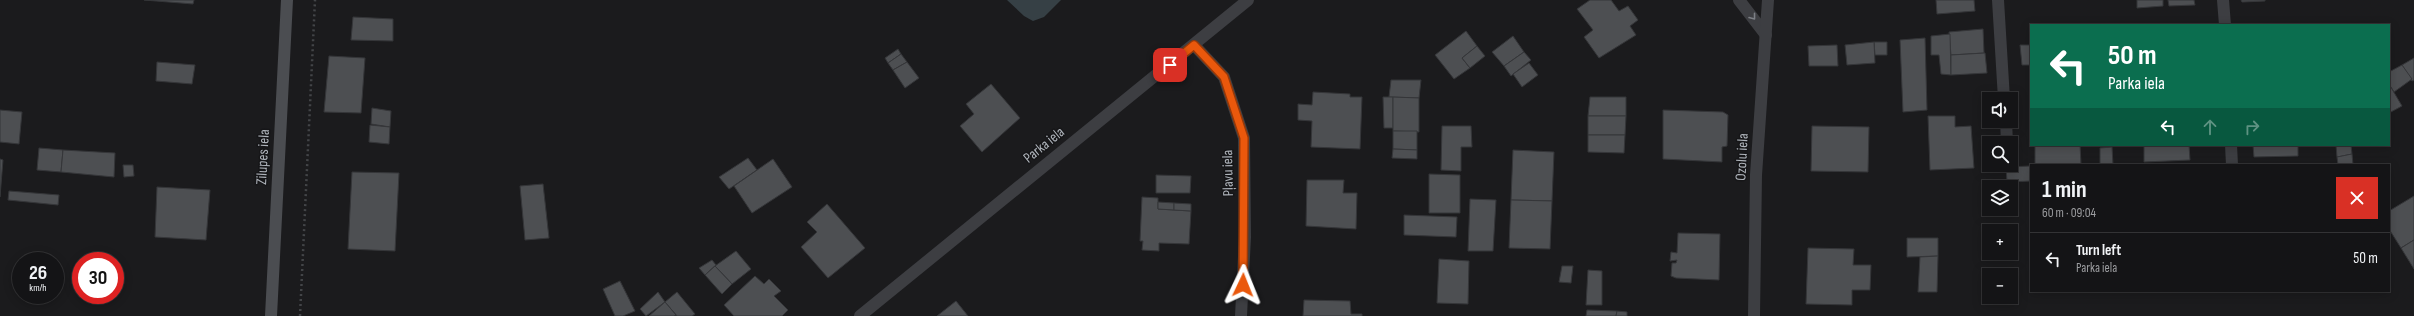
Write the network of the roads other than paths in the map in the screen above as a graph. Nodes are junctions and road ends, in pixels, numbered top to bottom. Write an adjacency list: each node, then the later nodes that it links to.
1 (287, 0): 13 (main road, Zilupes iela)
2 (1248, 0): 9 (street, Parka iela)
3 (1739, 0): 8 (street, one-way to 8)
4 (1768, 0): 8 (street, Ozolu iela)
5 (1998, 0): 10 (street)
6 (2224, 0): 7 (street)
7 (2225, 24)
8 (1766, 35): 16 (street, Ozolu iela)
9 (1194, 45): 14 (street, Parka iela); 15 (street, Pļavu iela)
10 (2004, 92)
11 (2231, 146): 12 (street)
12 (2232, 164)
13 (271, 316)
14 (860, 316)
15 (1241, 316)
16 (1754, 316)

